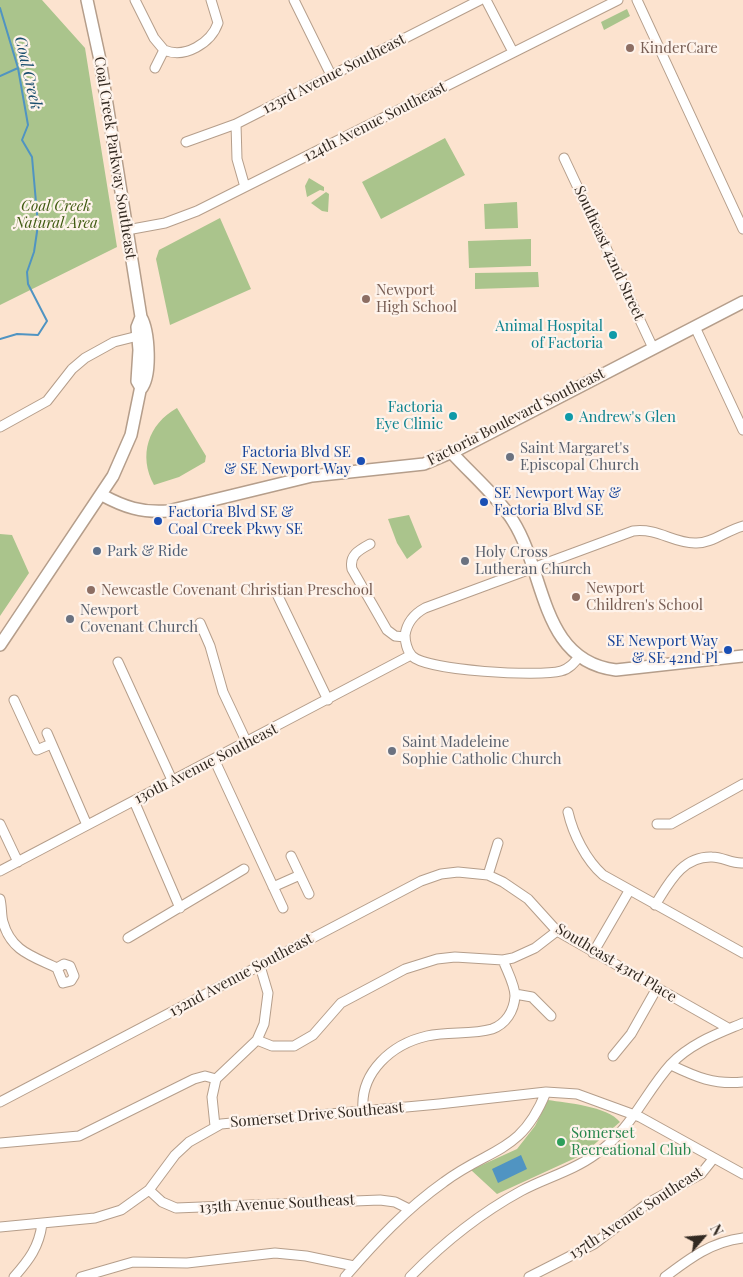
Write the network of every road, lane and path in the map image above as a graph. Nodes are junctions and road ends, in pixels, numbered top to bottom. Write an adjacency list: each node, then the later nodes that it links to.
1 (87, 0): 20 (main road, Coal Creek Parkway Southeast)
2 (135, 0): 11 (street)
3 (211, 0): 11 (street)
4 (294, 0): 14 (street)
5 (480, 0): 14 (street, 123rd Avenue Southeast)
6 (486, 0): 12 (street)
7 (594, 0): 10 (street)
8 (618, 0): 10 (street, 124th Avenue Southeast)
9 (637, 0): 19 (street)
10 (599, 9): 12 (street, 124th Avenue Southeast)
11 (164, 50): 13 (street)
12 (512, 52): 18 (street, 124th Avenue Southeast)
13 (155, 68)
14 (331, 75): 15 (street, 123rd Avenue Southeast)
15 (236, 124): 16 (street, 123rd Avenue Southeast); 18 (street)
16 (186, 142)
17 (564, 158): 25 (street, Southeast 42nd Street)
18 (245, 188): 20 (street, 124th Avenue Southeast)
19 (743, 229)
20 (127, 230): 22 (main road, Coal Creek Parkway Southeast)
21 (743, 302): 23 (main road, Factoria Boulevard Southeast)
22 (141, 317): 24 (main road, Coal Creek Parkway Southeast); 26 (main road, Coal Creek Parkway Southeast)
23 (694, 327): 25 (main road, Factoria Boulevard Southeast); 28 (street)
24 (138, 336): 26 (main road, Coal Creek Parkway Southeast); 27 (street)
25 (653, 348): 29 (main road, Factoria Boulevard Southeast)
26 (141, 389): 32 (main road, Coal Creek Parkway Southeast)
27 (0, 427)
28 (743, 430)
29 (452, 453): 30 (main road, Factoria Boulevard Southeast); 31 (main road)
30 (424, 464): 31 (main road); 32 (main road, Factoria Boulevard Southeast)
31 (475, 478): 35 (main road)
32 (102, 495): 39 (main road, Coal Creek Parkway Southeast)
33 (743, 526): 35 (street)
34 (370, 544): 38 (street)
35 (532, 567): 38 (street); 42 (main road)
36 (277, 594): 45 (street)
37 (200, 623): 47 (street)
38 (405, 637): 40 (street)
39 (0, 645)
40 (411, 655): 42 (street); 45 (street, 130th Avenue Southeast)
41 (743, 656): 42 (main road)
42 (579, 657)
43 (118, 662): 50 (street)
44 (14, 700): 48 (street)
45 (328, 700): 47 (street, 130th Avenue Southeast)
46 (46, 733): 48 (street)
47 (247, 743): 49 (street, 130th Avenue Southeast)
48 (51, 744): 56 (street)
49 (214, 759): 50 (street, 130th Avenue Southeast); 65 (street)
50 (172, 780): 52 (street, 130th Avenue Southeast)
51 (743, 784): 55 (street)
52 (134, 800): 56 (street, 130th Avenue Southeast); 70 (street)
53 (568, 812): 66 (street)
54 (0, 824): 59 (street)
55 (658, 824)
56 (88, 825): 59 (street, 130th Avenue Southeast)
57 (498, 843): 64 (street)
58 (291, 856): 63 (street)
59 (18, 862): 62 (street, 130th Avenue Southeast)
60 (743, 863): 69 (street)
61 (244, 869): 70 (street)
62 (0, 871)
63 (300, 875): 65 (street); 67 (street)
64 (488, 876): 73 (street, Southeast 43rd Place); 78 (street, 132nd Avenue Southeast)
65 (273, 887): 71 (street)
66 (629, 890): 69 (street); 75 (street)
67 (309, 894)
68 (0, 899): 72 (street)
69 (655, 904): 76 (street)
70 (180, 908): 74 (street)
71 (283, 908)
72 (1, 919): 79 (street)
73 (557, 931): 75 (street, Southeast 43rd Place); 77 (street)
74 (128, 938)
75 (593, 953): 80 (street, Southeast 43rd Place)
76 (743, 953)
77 (503, 960): 81 (street); 85 (street)
78 (260, 966): 85 (street); 91 (street, 132nd Avenue Southeast)
79 (57, 968)
80 (657, 988): 84 (street, Southeast 43rd Place); 86 (street)
81 (515, 994): 82 (street); 92 (street)
82 (551, 1016)
83 (743, 1023): 84 (street)
84 (728, 1028): 87 (street)
85 (257, 1040): 88 (street)
86 (613, 1056)
87 (671, 1065): 89 (street); 93 (street)
88 (216, 1079): 94 (street); 95 (street)
89 (743, 1082)
90 (546, 1092): 92 (street, Somerset Drive Southeast); 93 (street, Somerset Drive Southeast); 99 (street)
91 (0, 1102)
92 (363, 1110): 94 (street, Somerset Drive Southeast)
93 (635, 1116): 96 (street, Somerset Drive Southeast); 107 (street)
94 (215, 1126): 98 (street, Somerset Drive Southeast)
95 (0, 1143)
96 (713, 1159): 97 (street, Somerset Drive Southeast); 108 (street, 137th Avenue Southeast)
97 (743, 1174)
98 (149, 1190): 99 (street, 135th Avenue Southeast); 100 (street, Somerset Drive Southeast)
99 (409, 1209): 103 (street)
100 (42, 1224): 101 (street, Somerset Drive Southeast); 104 (street)
101 (0, 1227)
102 (739, 1239): 109 (street)
103 (354, 1266): 105 (street); 106 (street)
104 (14, 1277)
105 (81, 1277)
106 (345, 1277)
107 (410, 1277)
108 (528, 1277)
109 (666, 1277)

